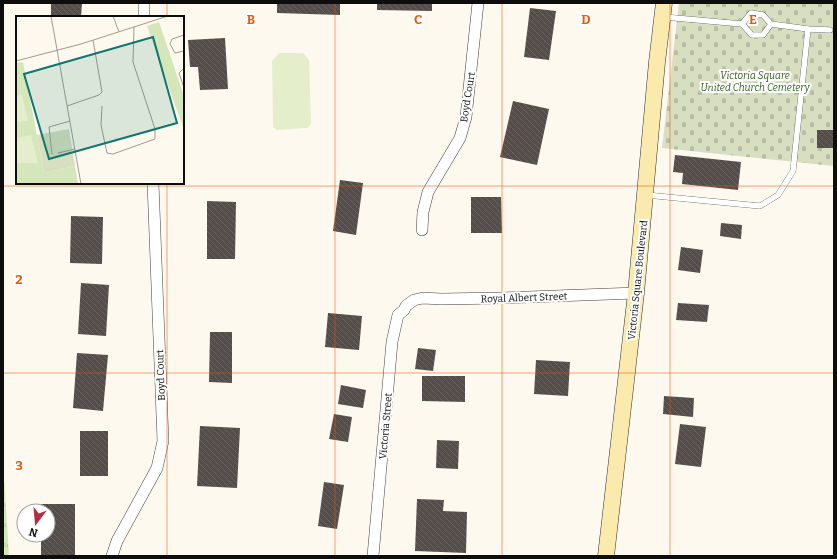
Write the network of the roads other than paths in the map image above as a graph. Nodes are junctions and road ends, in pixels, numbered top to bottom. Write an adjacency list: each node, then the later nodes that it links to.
1 (144, 3): 4 (street)
2 (478, 3): 11 (street, Boyd Court)
3 (663, 10): 5 (lane); 10 (street, Victoria Square Boulevard)
4 (144, 16)
5 (742, 24): 6 (lane); 6 (lane)
6 (771, 24): 7 (lane)
7 (808, 29): 8 (lane); 10 (lane)
8 (830, 30)
9 (153, 184): 14 (street, Boyd Court)
10 (645, 195): 12 (street, Victoria Square Boulevard)
11 (422, 230)
12 (636, 293): 13 (street, Royal Albert Street); 16 (street, Victoria Square Boulevard)
13 (412, 302): 15 (street, Victoria Street)
14 (112, 556)
15 (373, 556)
16 (606, 556)

